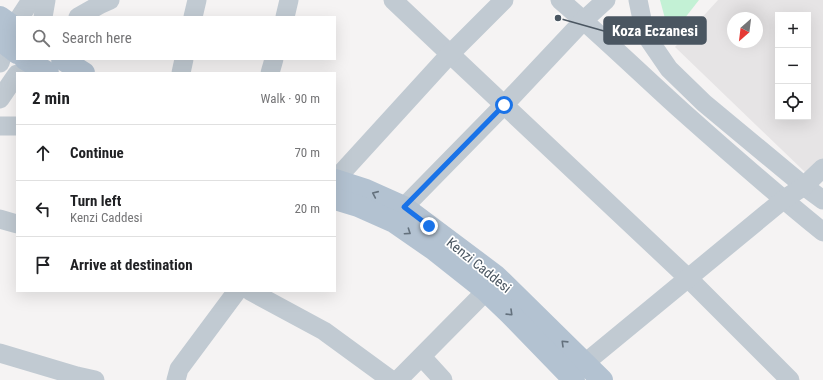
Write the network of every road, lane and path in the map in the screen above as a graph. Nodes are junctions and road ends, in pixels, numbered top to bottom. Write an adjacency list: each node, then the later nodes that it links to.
1 (31, 0): 11 (street)
2 (46, 0): 12 (street)
3 (110, 0): 13 (street)
4 (197, 0): 14 (street)
5 (289, 0): 15 (street)
6 (393, 0): 18 (street)
7 (504, 0): 18 (street)
8 (560, 0): 16 (street)
9 (606, 0): 16 (street)
10 (638, 0): 34 (street)
11 (25, 16)
12 (43, 16)
13 (80, 16)
14 (193, 16)
15 (285, 16)
16 (584, 20): 28 (street); 36 (street)
17 (15, 45): 27 (street)
18 (450, 54): 28 (street); 32 (street)
19 (33, 60): 23 (main road)
20 (64, 60): 24 (main road)
21 (184, 60): 25 (street)
22 (274, 60): 26 (street)
23 (47, 72)
24 (82, 72)
25 (181, 72)
26 (270, 72)
27 (0, 99)
28 (504, 105): 38 (street); 42 (street)
29 (0, 126): 30 (street)
30 (16, 126)
31 (823, 168): 34 (street)
32 (336, 179)
33 (336, 180): 38 (main road, Kenzi Caddesi, one-way to 33)
34 (804, 186): 36 (street); 37 (street)
35 (336, 199): 43 (main road, Kenzi Caddesi, one-way to 43)
36 (783, 200): 41 (street); 42 (street)
37 (823, 200)
38 (404, 207): 48 (main road, Kenzi Caddesi, one-way to 38)
39 (0, 219): 40 (street)
40 (16, 224)
41 (823, 232)
42 (688, 278): 48 (street); 56 (street)
43 (486, 291): 47 (street); 48 (main road, Kenzi Caddesi, one-way to 48)
44 (236, 292): 51 (street)
45 (252, 292): 52 (street)
46 (0, 353): 49 (street)
47 (422, 357): 53 (street); 54 (street)
48 (574, 375): 55 (main road, Kenzi Caddesi)
49 (77, 378): 50 (street)
50 (95, 380)
51 (176, 380)
52 (391, 380)
53 (398, 380)
54 (443, 380)
55 (602, 380)
56 (790, 380)

